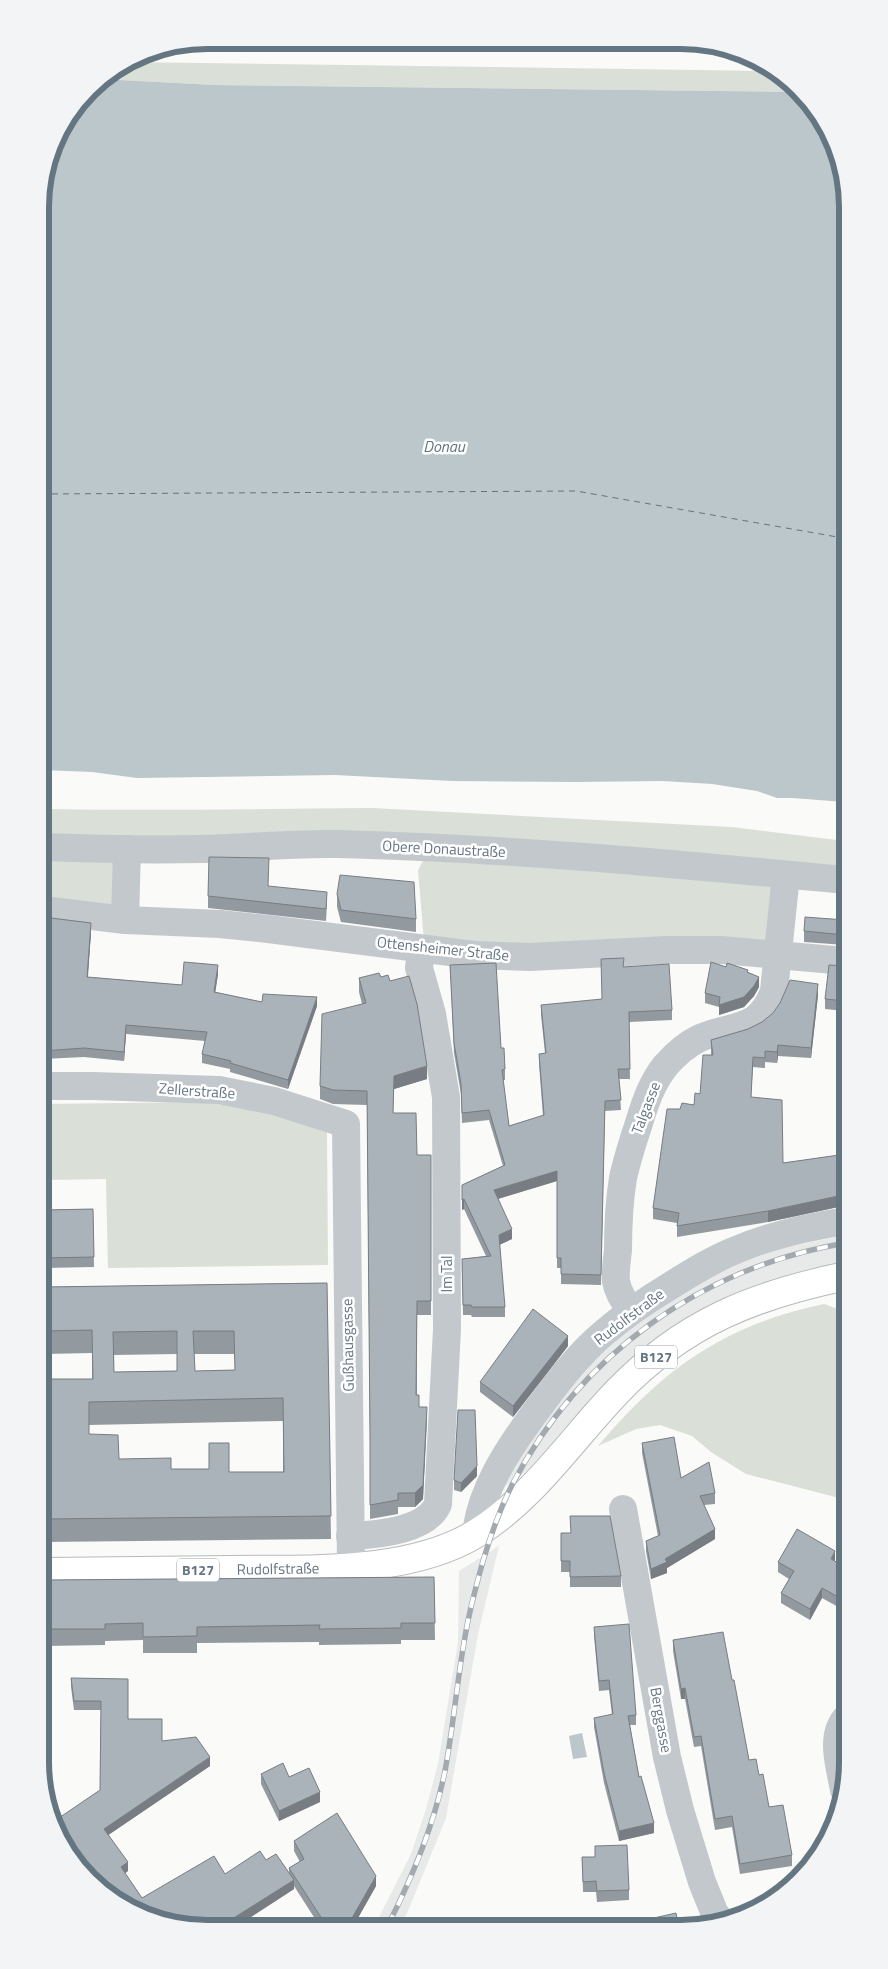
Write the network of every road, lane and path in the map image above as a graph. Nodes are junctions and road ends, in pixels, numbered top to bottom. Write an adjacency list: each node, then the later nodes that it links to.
1 (49, 847): 2 (street, Obere Donaustraße)
2 (127, 849): 3 (street, Obere Donaustraße); 6 (street)
3 (786, 874): 4 (street, Obere Donaustraße); 8 (street, Talgasse)
4 (839, 879)
5 (49, 911): 6 (street, Ottensheimer Straße)
6 (125, 920): 7 (street, Ottensheimer Straße)
7 (420, 949): 8 (street, Ottensheimer Straße); 17 (street, Im Tal)
8 (778, 956): 9 (street, Ottensheimer Straße); 14 (street, Talgasse)
9 (839, 961)
10 (49, 1086): 11 (street, Zellerstraße)
11 (346, 1124): 17 (street, Gußhausgasse)
12 (839, 1222): 14 (street, Rudolfstraße)
13 (839, 1278): 16 (main road, Rudolfstraße / B127)
14 (631, 1311): 16 (street, Rudolfstraße)
15 (623, 1509): 22 (street, Berggasse)
16 (476, 1533): 18 (main road, Rudolfstraße / B127)
17 (350, 1536): 18 (street, Gußhausgasse)
18 (351, 1567): 19 (main road, Rudolfstraße / B127)
19 (49, 1572)
20 (839, 1730): 21 (street)
21 (839, 1759)
22 (717, 1916)

